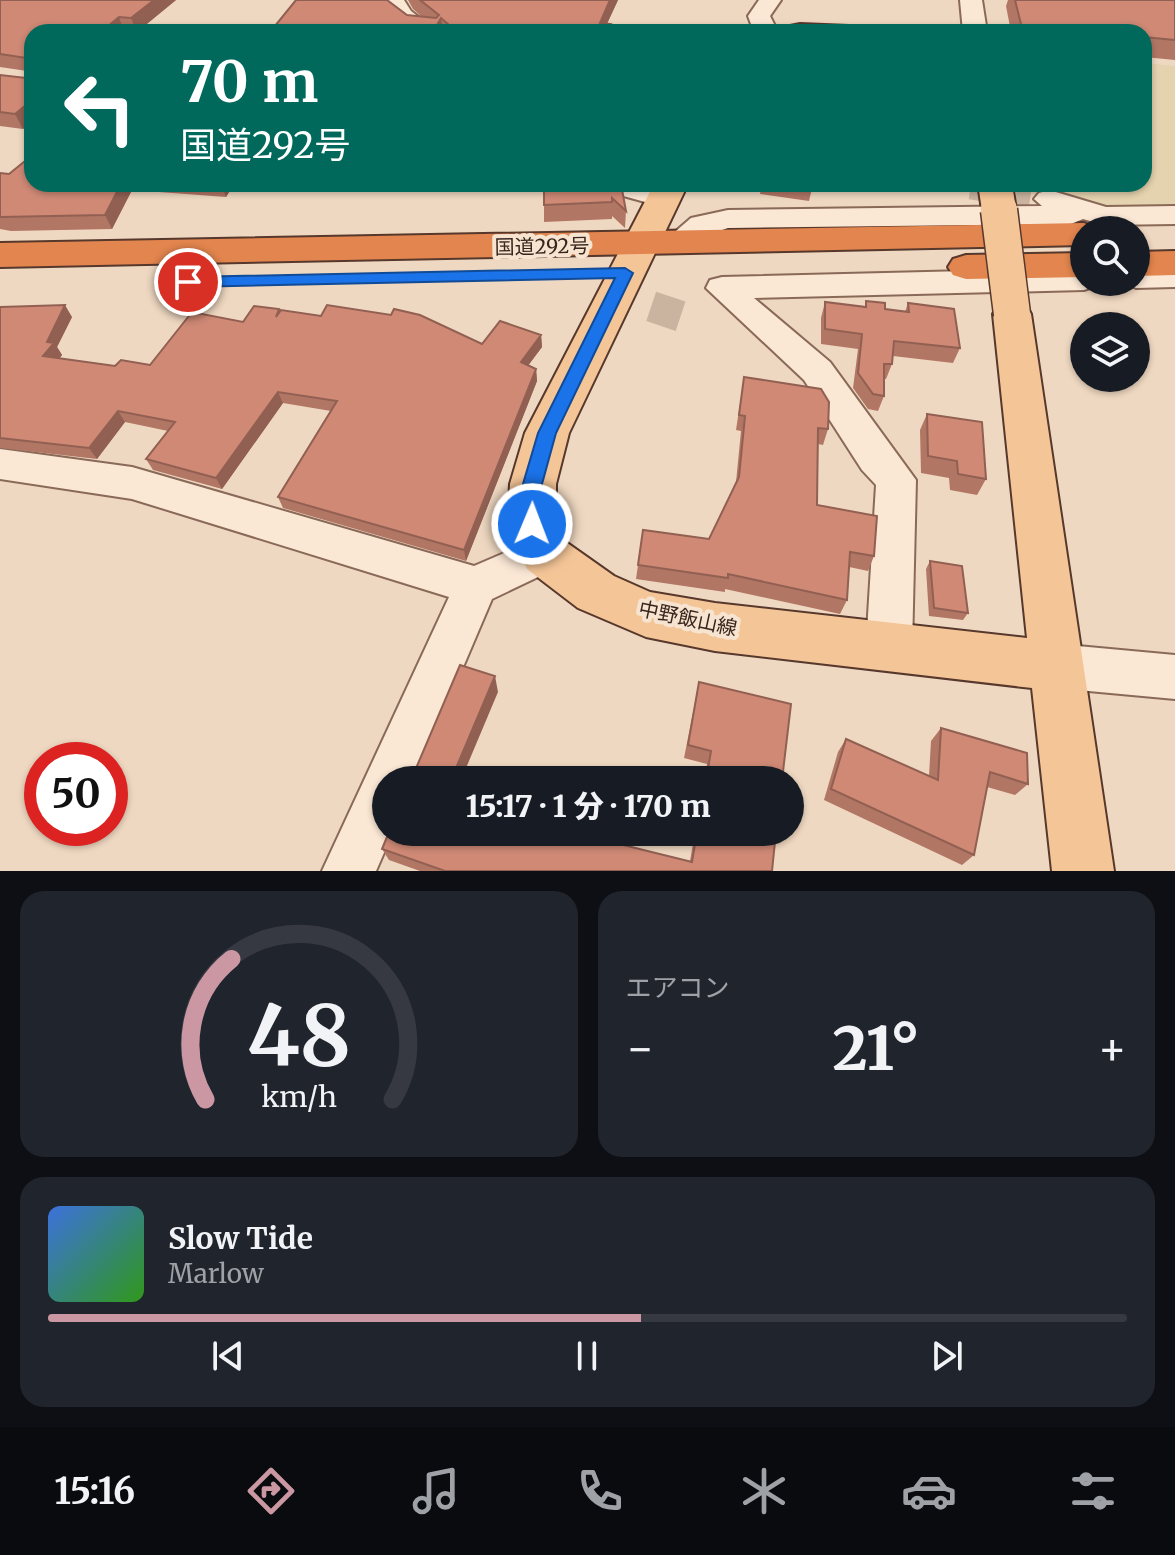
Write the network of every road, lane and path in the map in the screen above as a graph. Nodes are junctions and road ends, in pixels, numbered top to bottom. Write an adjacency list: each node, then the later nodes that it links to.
1 (393, 0): 4 (street)
2 (770, 0): 5 (street)
3 (971, 0): 6 (street)
4 (415, 24)
5 (762, 24)
6 (974, 24)
7 (667, 192): 14 (main road)
8 (1031, 193): 10 (street)
9 (997, 197): 27 (main road, bridge)
10 (1175, 215)
11 (1070, 225): 14 (highway, 国道292号)
12 (1150, 233): 13 (highway)
13 (1175, 233)
14 (648, 254): 15 (highway, 国道292号); 18 (highway, 国道292号); 22 (highway, 国道292号); 24 (main road)
15 (0, 255)
16 (1175, 263): 17 (highway)
17 (1150, 264)
18 (1070, 265)
19 (1175, 277): 20 (street)
20 (1150, 278)
21 (1070, 279): 26 (street)
22 (0, 285)
23 (0, 464): 25 (street)
24 (544, 554): 25 (street); 26 (main road, 中野飯山線)
25 (476, 586): 29 (street)
26 (889, 648): 27 (main road, 中野飯山線)
27 (1056, 666): 28 (street); 32 (main road)
28 (1175, 677)
29 (395, 766)
30 (372, 819): 31 (street)
31 (349, 871)
32 (1083, 871)

